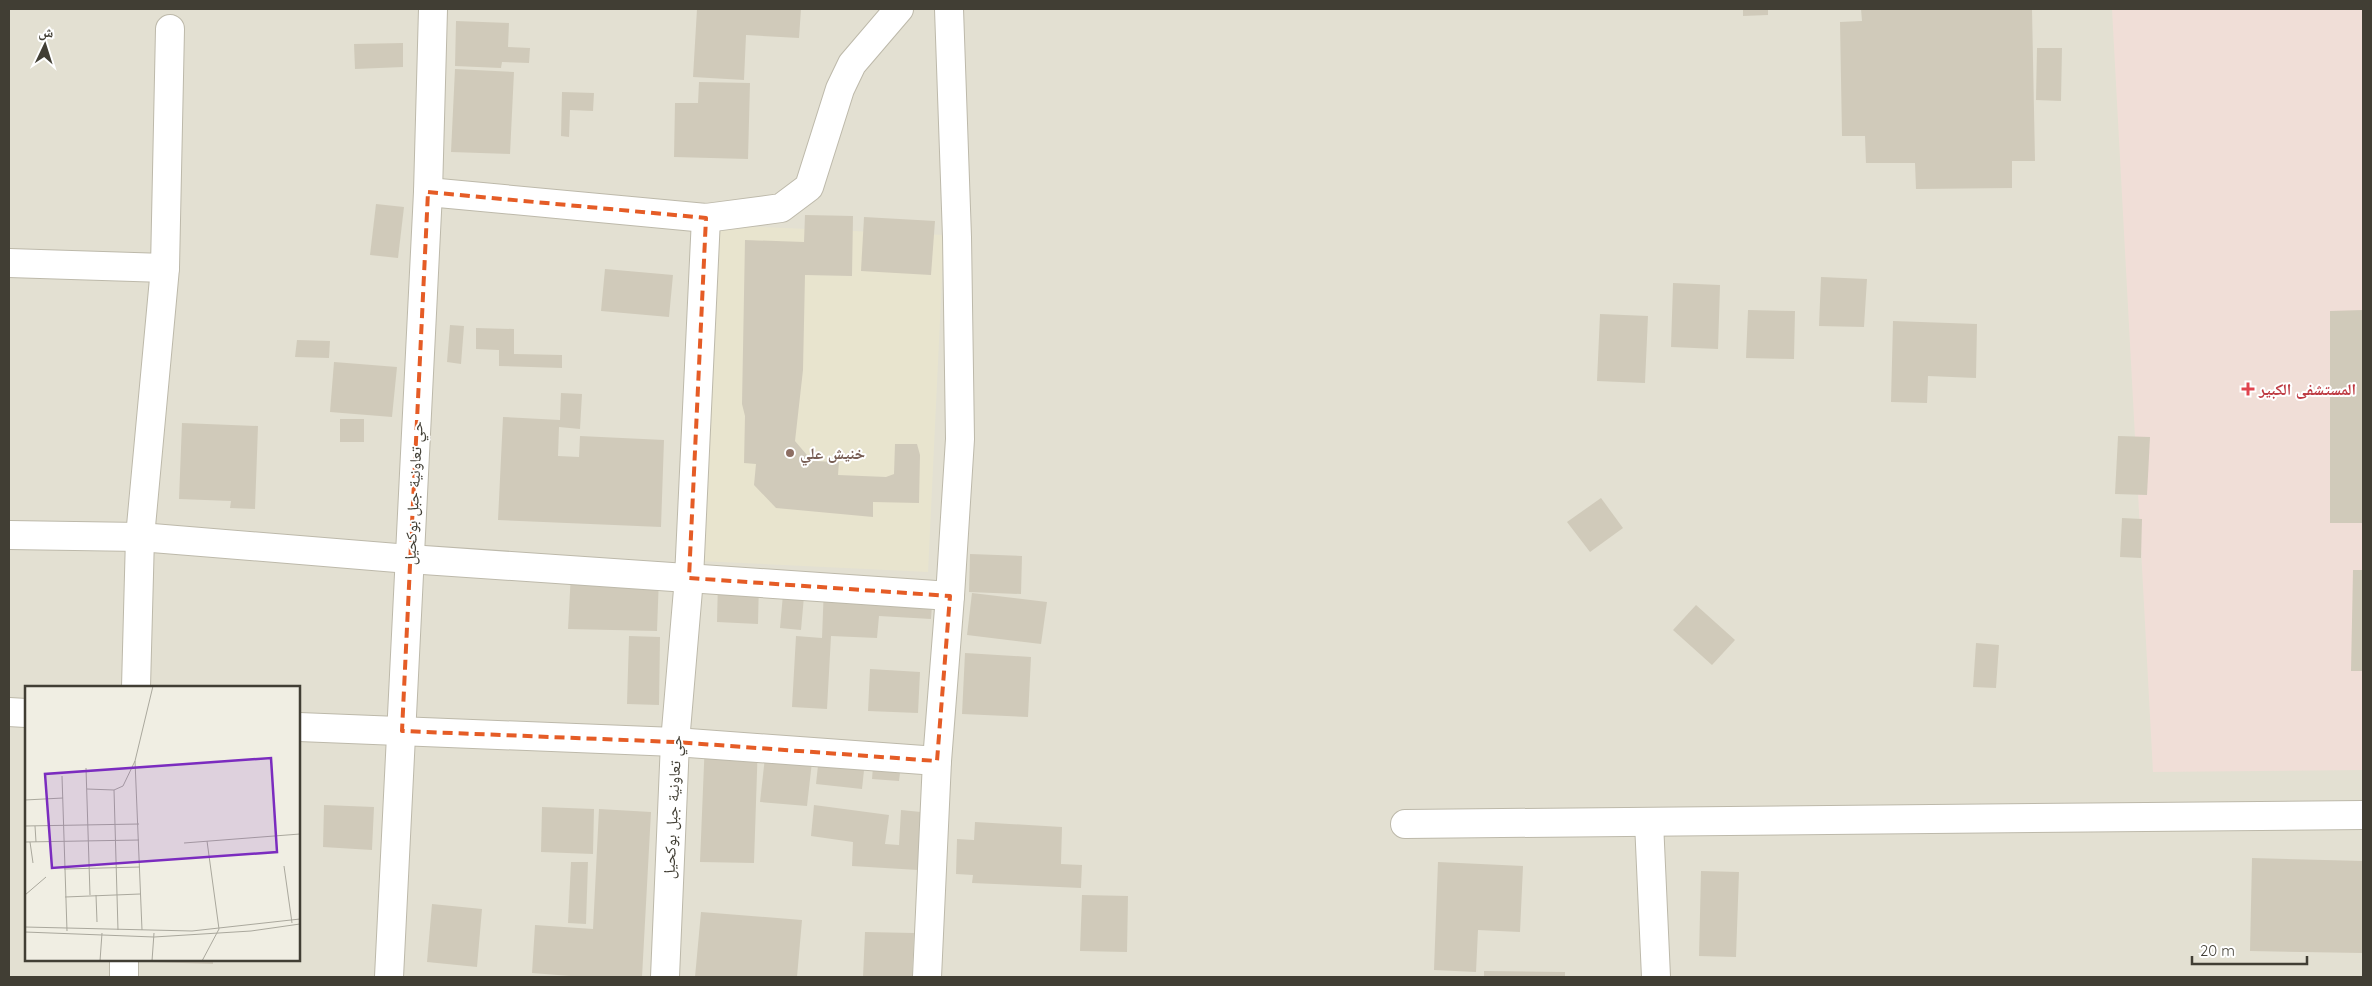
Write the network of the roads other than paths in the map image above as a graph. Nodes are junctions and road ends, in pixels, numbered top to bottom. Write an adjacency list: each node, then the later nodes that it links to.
1 (433, 9): 5 (street, حي تعاونية جبل بوكحيل)
2 (899, 9): 6 (street)
3 (949, 9): 13 (street)
4 (170, 29): 8 (street)
5 (428, 192): 6 (street); 11 (street, حي تعاونية جبل بوكحيل)
6 (706, 218): 12 (street, حي تعاونية جبل بوكحيل)
7 (9, 263): 8 (street)
8 (165, 268): 10 (street)
9 (9, 535): 10 (street)
10 (140, 537): 11 (street); 14 (street)
11 (409, 558): 12 (street); 18 (street, حي تعاونية جبل بوكحيل)
12 (689, 578): 13 (street); 19 (street, حي تعاونية جبل بوكحيل)
13 (950, 596): 20 (street)
14 (136, 686)
15 (9, 712): 16 (street)
16 (25, 713)
17 (300, 727): 18 (street)
18 (402, 731): 19 (street); 26 (street, حي تعاونية جبل بوكحيل)
19 (675, 742): 20 (street); 27 (street, حي تعاونية جبل بوكحيل)
20 (936, 761): 28 (street)
21 (2363, 815): 22 (street)
22 (1649, 822): 23 (street); 29 (street)
23 (1405, 824)
24 (124, 961): 25 (street)
25 (124, 977)
26 (389, 977)
27 (664, 977)
28 (927, 977)
29 (1656, 977)

